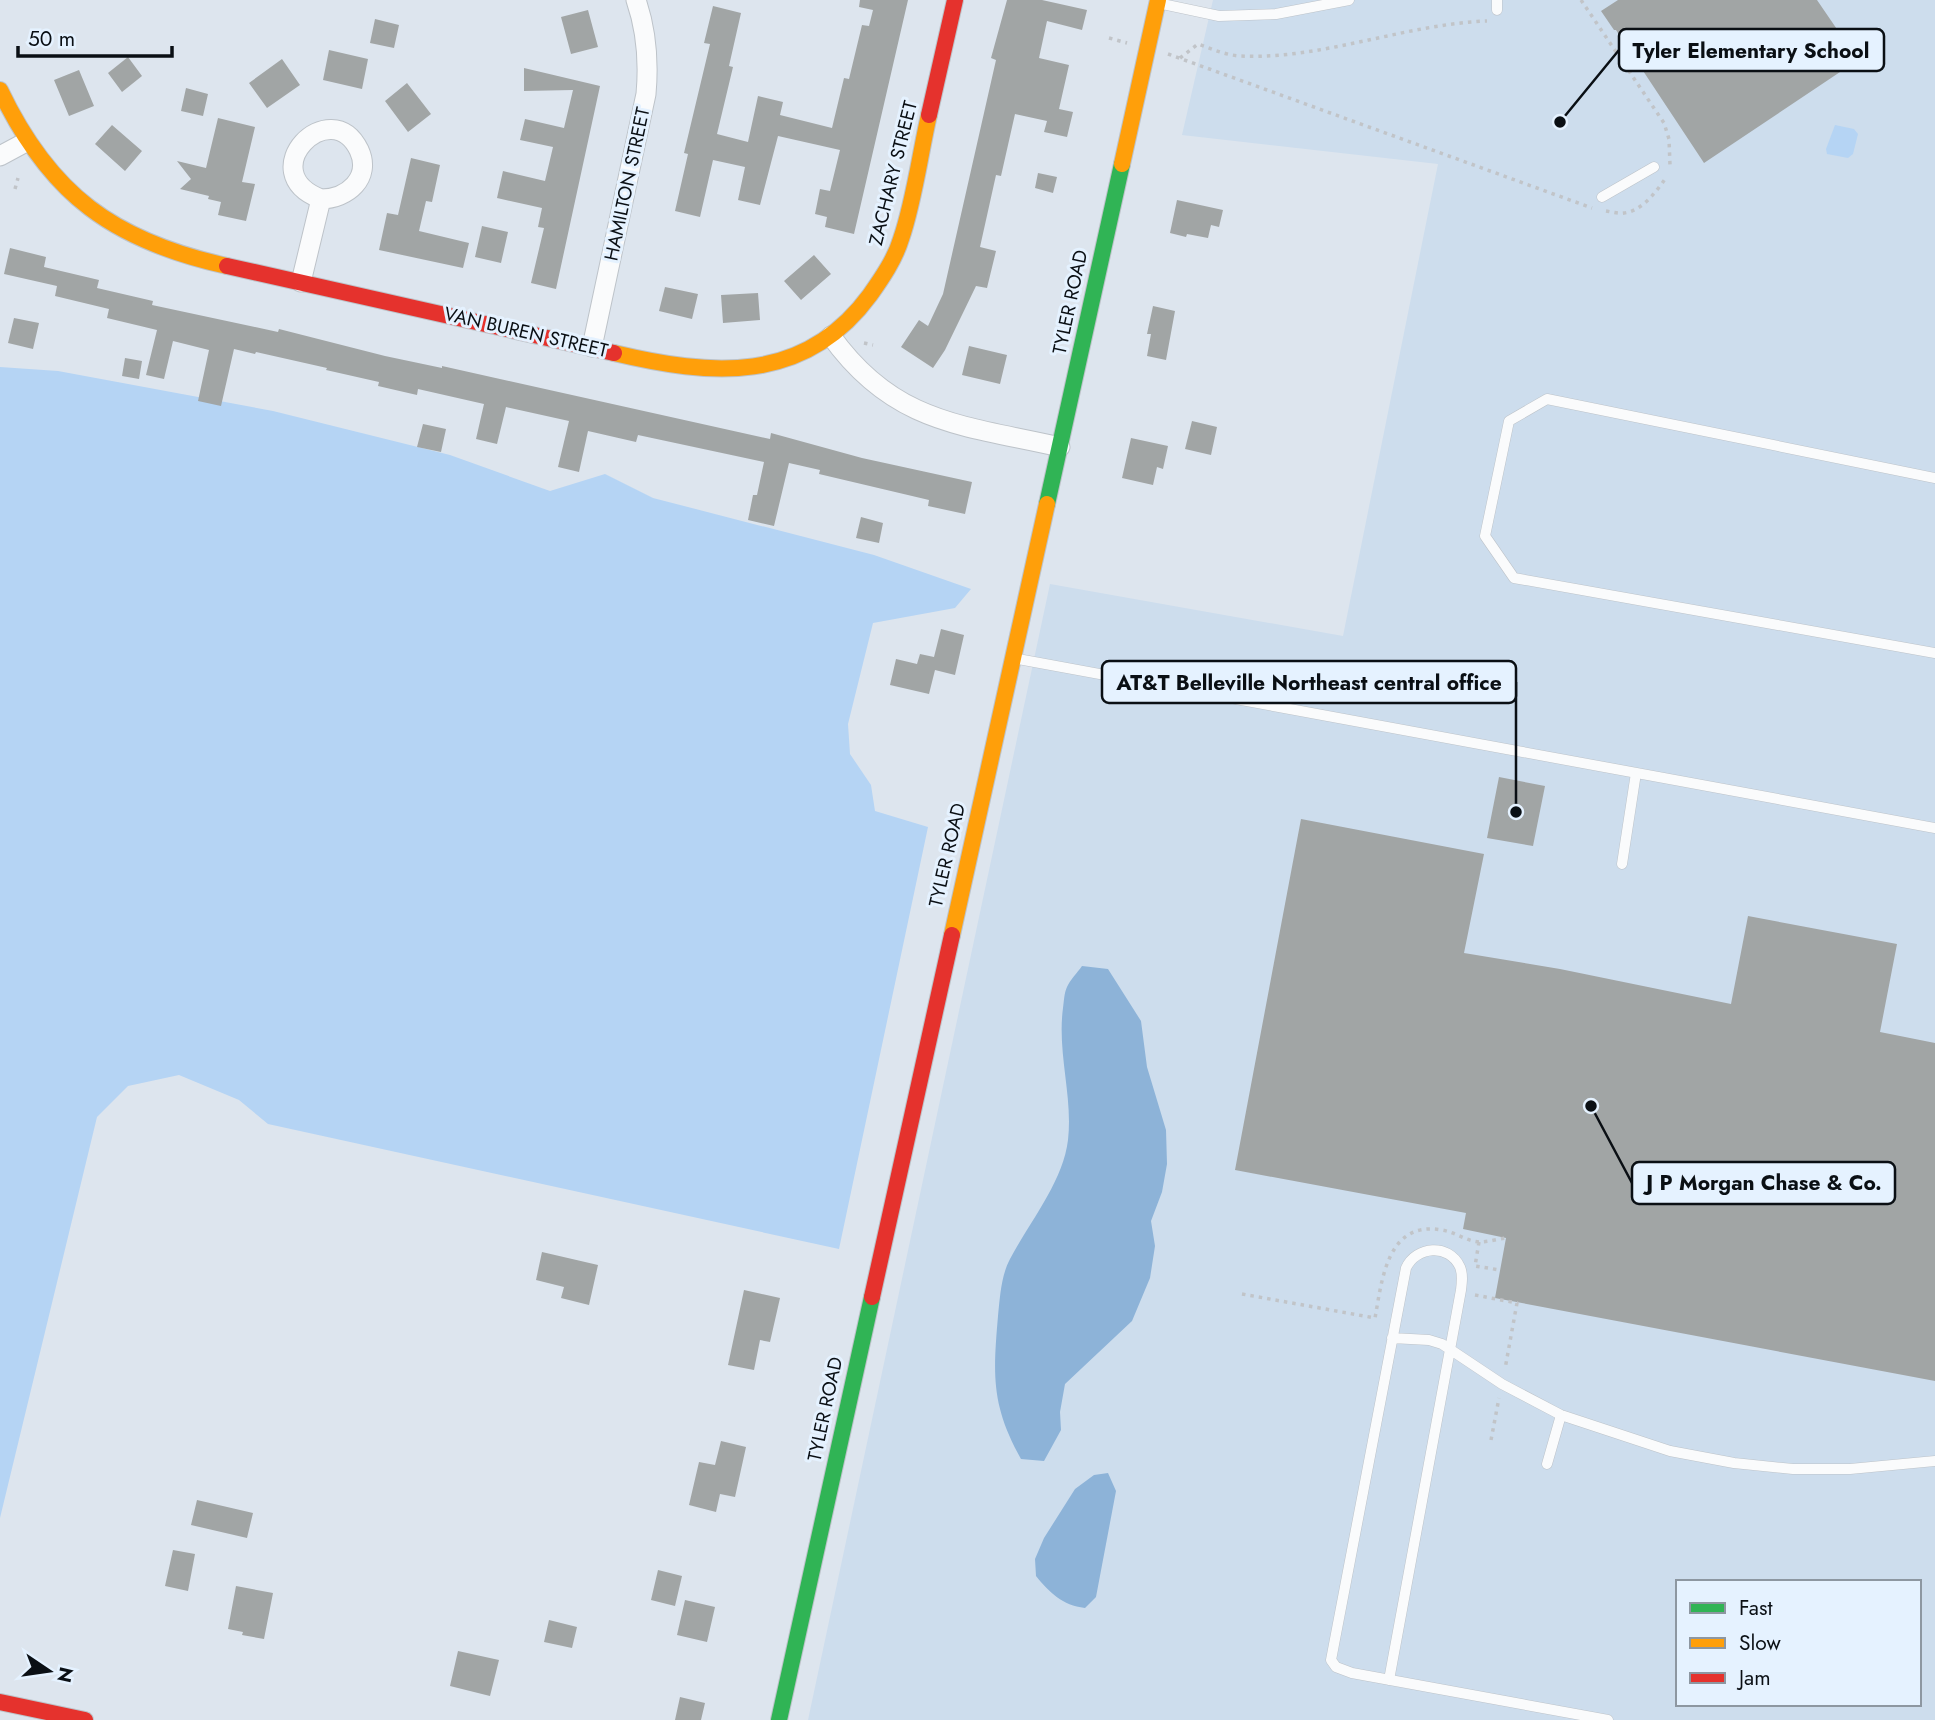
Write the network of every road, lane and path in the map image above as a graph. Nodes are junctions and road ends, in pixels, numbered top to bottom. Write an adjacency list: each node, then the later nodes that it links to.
1 (636, 0): 7 (street, HAMILTON STREET)
2 (654, 0): 7 (street)
3 (955, 0): 23 (street, ZACHARY STREET)
4 (1349, 0): 6 (lane)
5 (1581, 0): 16 (path)
6 (1158, 2): 10 (street, TYLER ROAD)
7 (643, 20): 26 (street, HAMILTON STREET)
8 (1490, 21): 11 (path)
9 (1109, 38): 10 (path)
10 (1148, 48): 11 (path); 27 (street, TYLER ROAD)
11 (1180, 58): 17 (path)
12 (0, 90): 13 (street, VAN BUREN STREET)
13 (26, 142): 14 (street); 22 (street, VAN BUREN STREET)
14 (0, 156)
15 (1654, 167): 20 (lane)
16 (1669, 168)
17 (1667, 177)
18 (18, 178): 19 (path)
19 (15, 189)
20 (1602, 197)
21 (321, 199): 22 (street)
22 (301, 282): 26 (street, VAN BUREN STREET)
23 (831, 336): 26 (street, VAN BUREN STREET); 27 (street)
24 (864, 343): 25 (path)
25 (873, 345)
26 (592, 347)
27 (1060, 447): 30 (street, TYLER ROAD)
28 (1935, 478): 29 (lane)
29 (1935, 653)
30 (1013, 658): 31 (lane); 52 (street, TYLER ROAD)
31 (1636, 773): 32 (lane); 33 (lane)
32 (1935, 828)
33 (1622, 864)
34 (1506, 1238): 35 (path)
35 (1479, 1242): 36 (path); 40 (path)
36 (1475, 1266): 37 (path); 38 (path)
37 (1500, 1270)
38 (1475, 1278)
39 (1474, 1286): 43 (path)
40 (1242, 1294)
41 (1392, 1338): 42 (lane); 42 (lane); 49 (lane)
42 (1451, 1350): 45 (lane); 49 (lane)
43 (1505, 1369)
44 (1499, 1398): 46 (path)
45 (1561, 1415): 47 (lane); 48 (lane)
46 (1491, 1440)
47 (1935, 1461)
48 (1547, 1464)
49 (1389, 1680): 53 (lane)
50 (0, 1702): 51 (street)
51 (85, 1720)
52 (779, 1720)
53 (1608, 1720)

